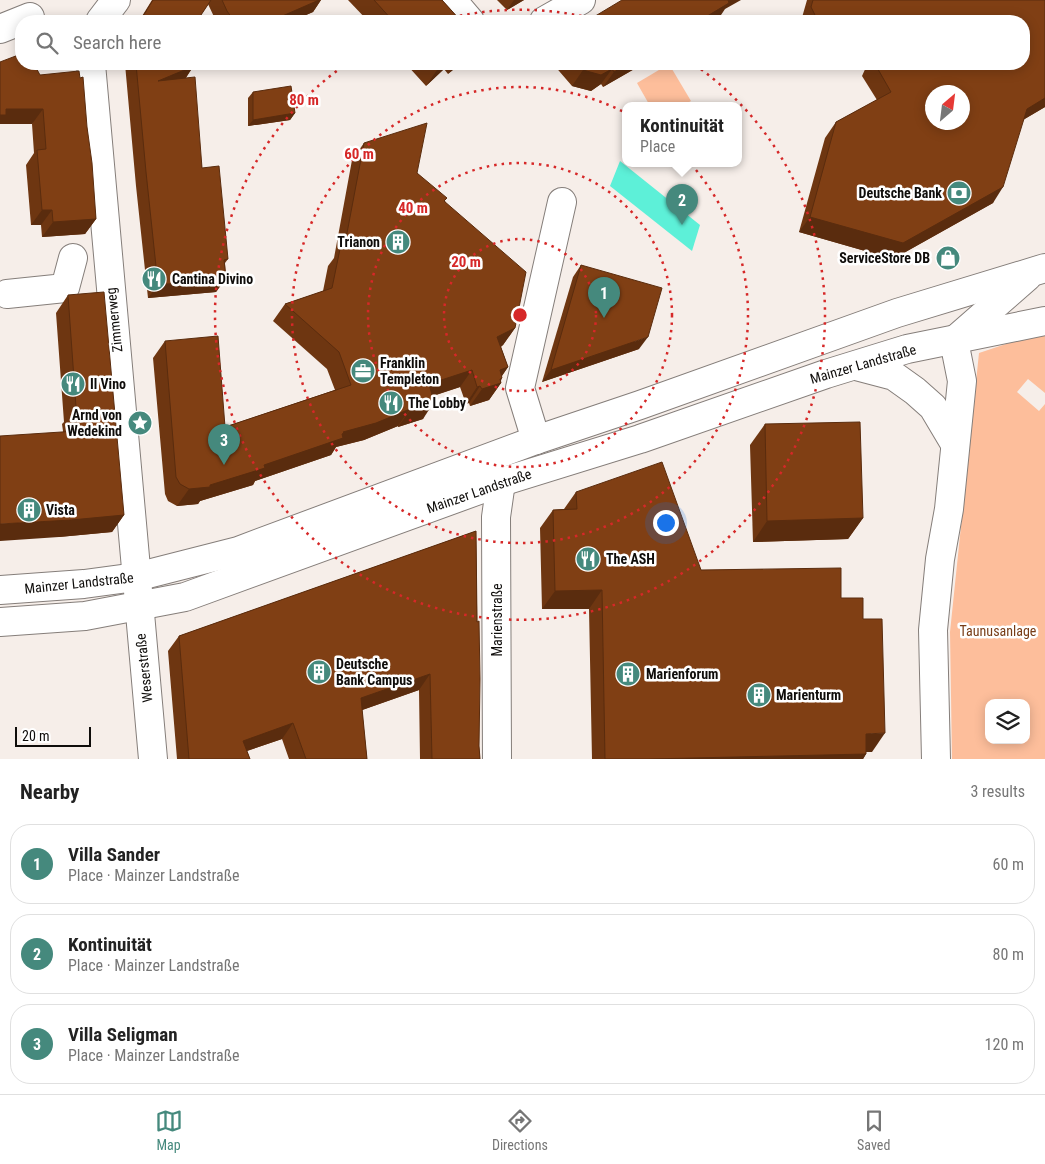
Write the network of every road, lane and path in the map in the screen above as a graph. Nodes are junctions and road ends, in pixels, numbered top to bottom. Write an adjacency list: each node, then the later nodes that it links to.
1 (116, 0): 4 (main road)
2 (452, 0): 5 (main road)
3 (581, 0): 6 (main road)
4 (105, 15)
5 (465, 15)
6 (555, 15)
7 (15, 21): 8 (main road)
8 (0, 29)
9 (92, 70): 21 (main road, Zimmerweg)
10 (562, 202): 18 (main road)
11 (74, 258): 13 (main road)
12 (1039, 269): 14 (main road, Mainzer Landstraße); 16 (main road)
13 (7, 294)
14 (897, 313): 16 (main road); 18 (main road, Mainzer Landstraße)
15 (1045, 321): 16 (main road)
16 (954, 341): 17 (main road, Mainzer Landstraße); 19 (main road)
17 (856, 366): 19 (main road); 20 (main road, Mainzer Landstraße)
18 (536, 440): 21 (main road, Mainzer Landstraße)
19 (955, 444): 27 (main road)
20 (501, 482): 23 (main road, Mainzer Landstraße); 26 (main road, Marienstraße)
21 (136, 577): 22 (main road, Mainzer Landstraße); 23 (main road, Weserstraße)
22 (0, 590)
23 (138, 606): 24 (main road, Mainzer Landstraße); 25 (main road, Weserstraße)
24 (0, 622)
25 (153, 759)
26 (497, 759)
27 (936, 759)

